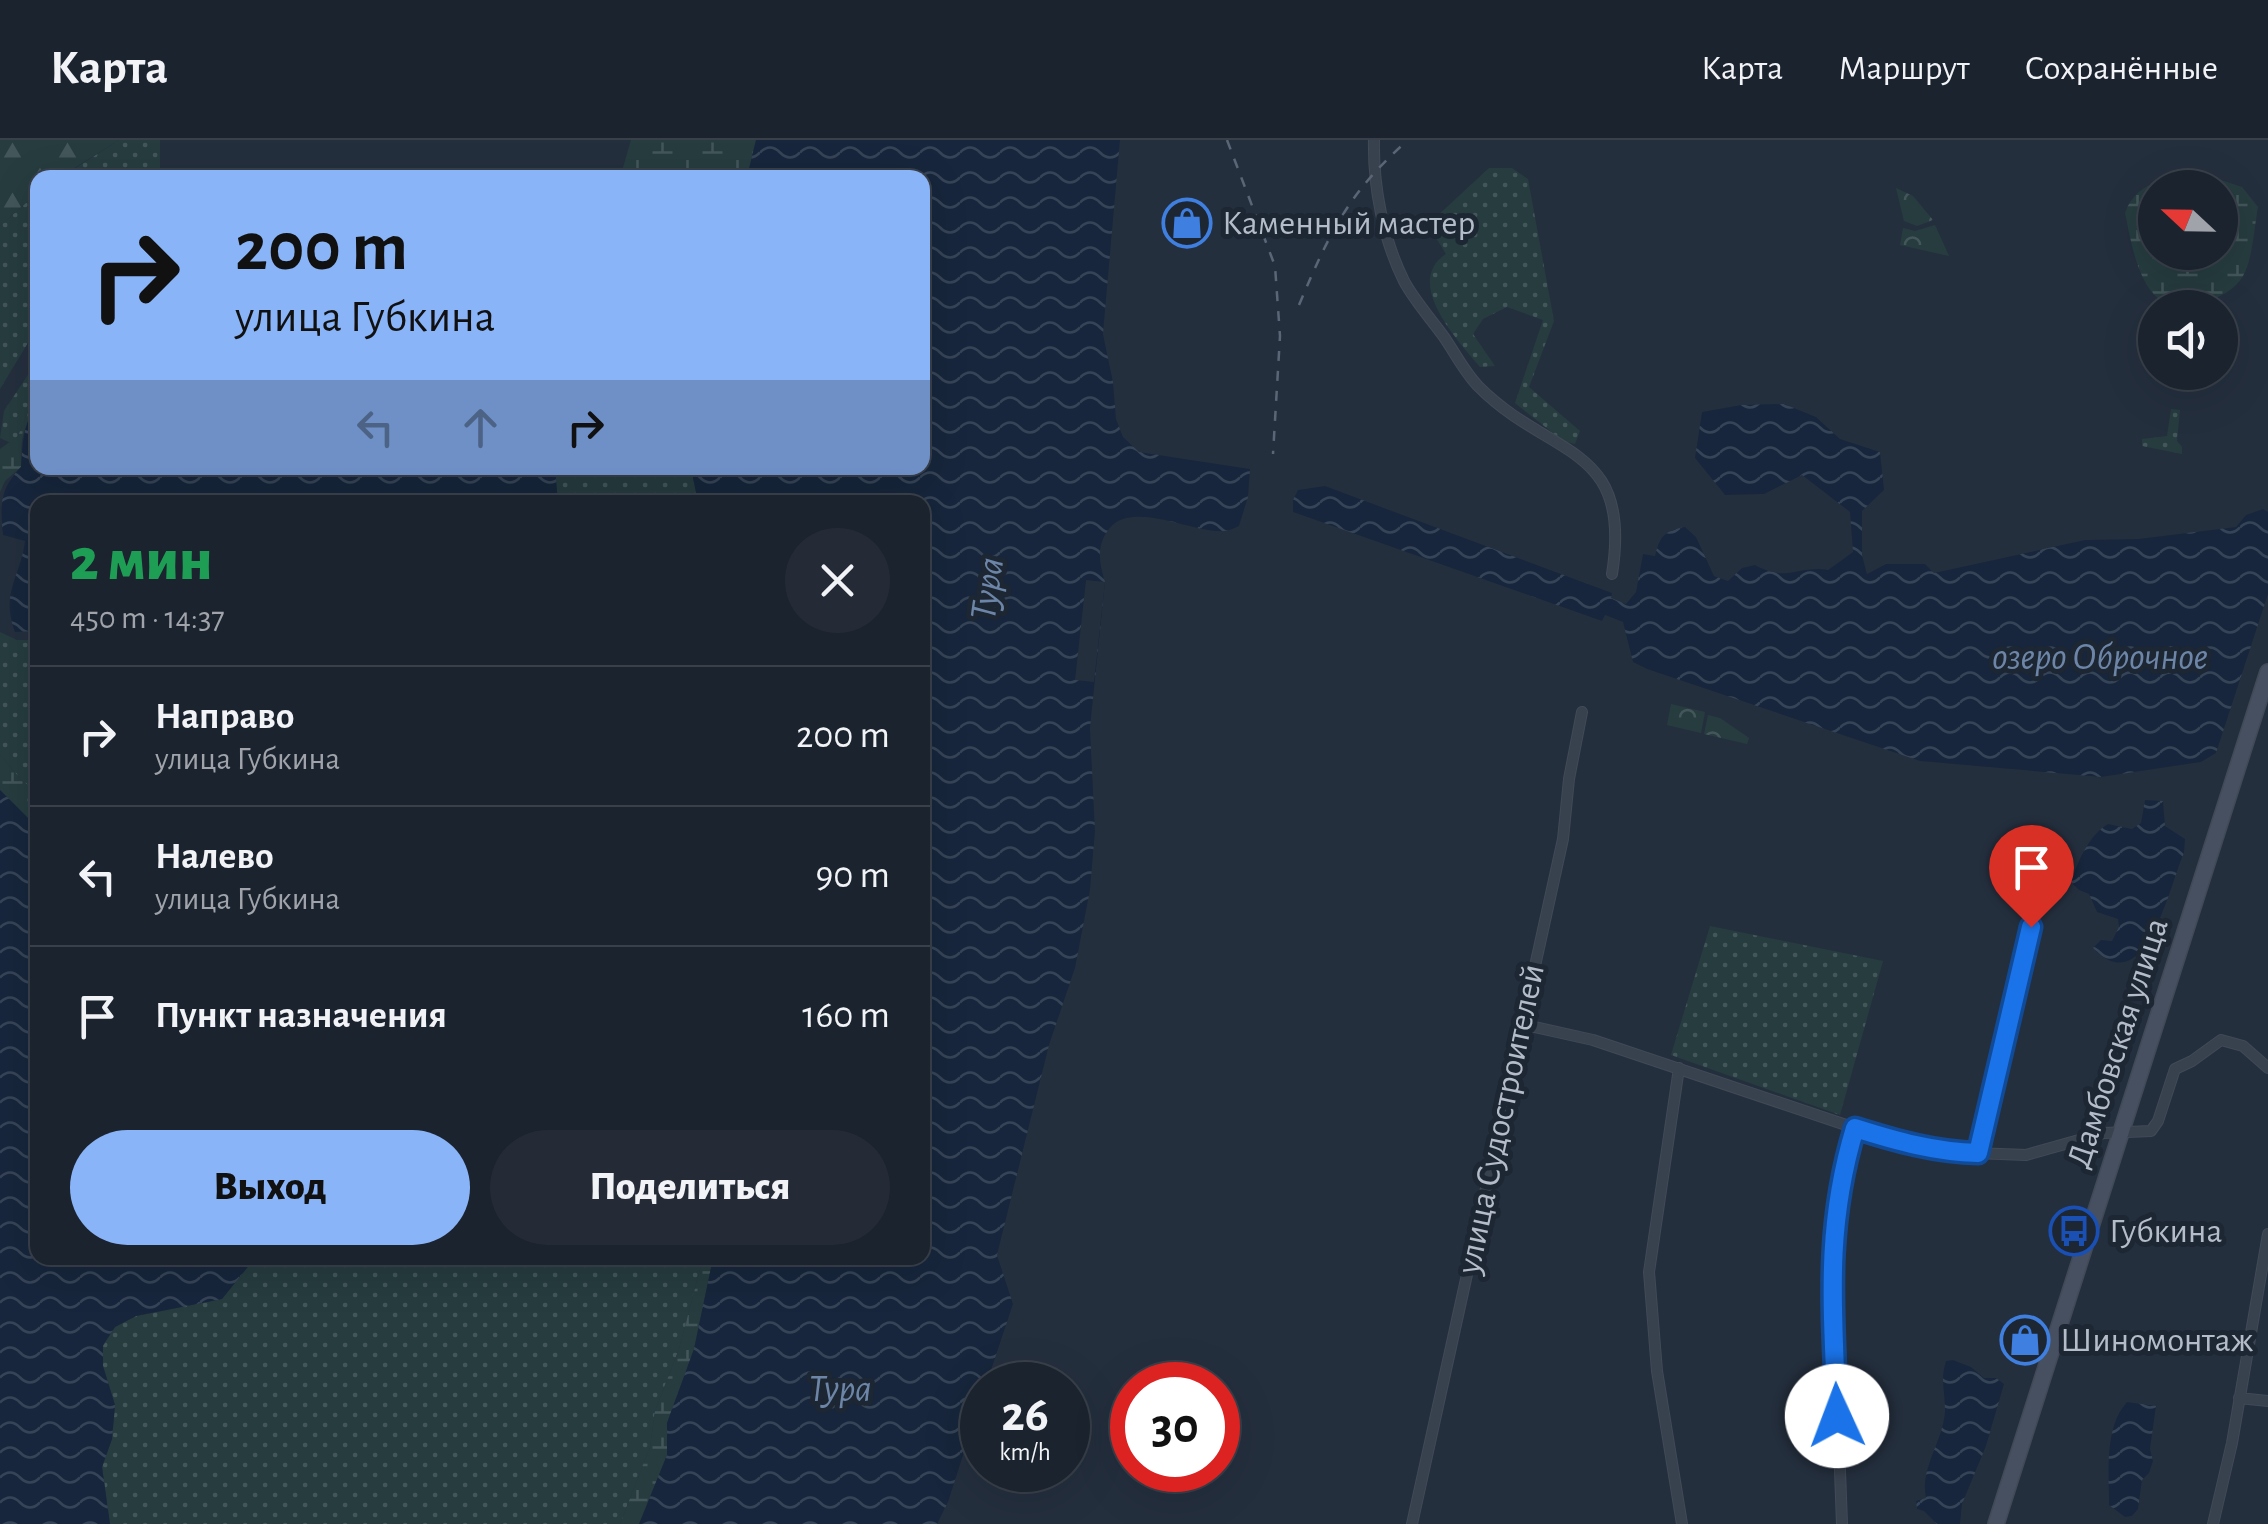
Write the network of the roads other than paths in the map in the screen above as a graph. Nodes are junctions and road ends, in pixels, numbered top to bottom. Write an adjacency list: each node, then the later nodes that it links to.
1 (1374, 140): 2 (street)
2 (1612, 574)
3 (2268, 672): 10 (main road, Дамбовская улица)
4 (1582, 712): 6 (street, улица Судостроителей)
5 (2038, 898): 11 (street)
6 (1521, 1024): 7 (street); 15 (street, улица Судостроителей)
7 (1679, 1068): 9 (street); 16 (street)
8 (2268, 1068): 10 (street)
9 (1855, 1128): 11 (street); 17 (street)
10 (2121, 1131): 11 (street); 18 (main road, Дамбовская улица)
11 (1978, 1153)
12 (2268, 1234): 13 (street)
13 (2239, 1398): 14 (street); 19 (street)
14 (2268, 1401)
15 (1412, 1524)
16 (1682, 1524)
17 (1842, 1524)
18 (1996, 1524)
19 (2214, 1524)

